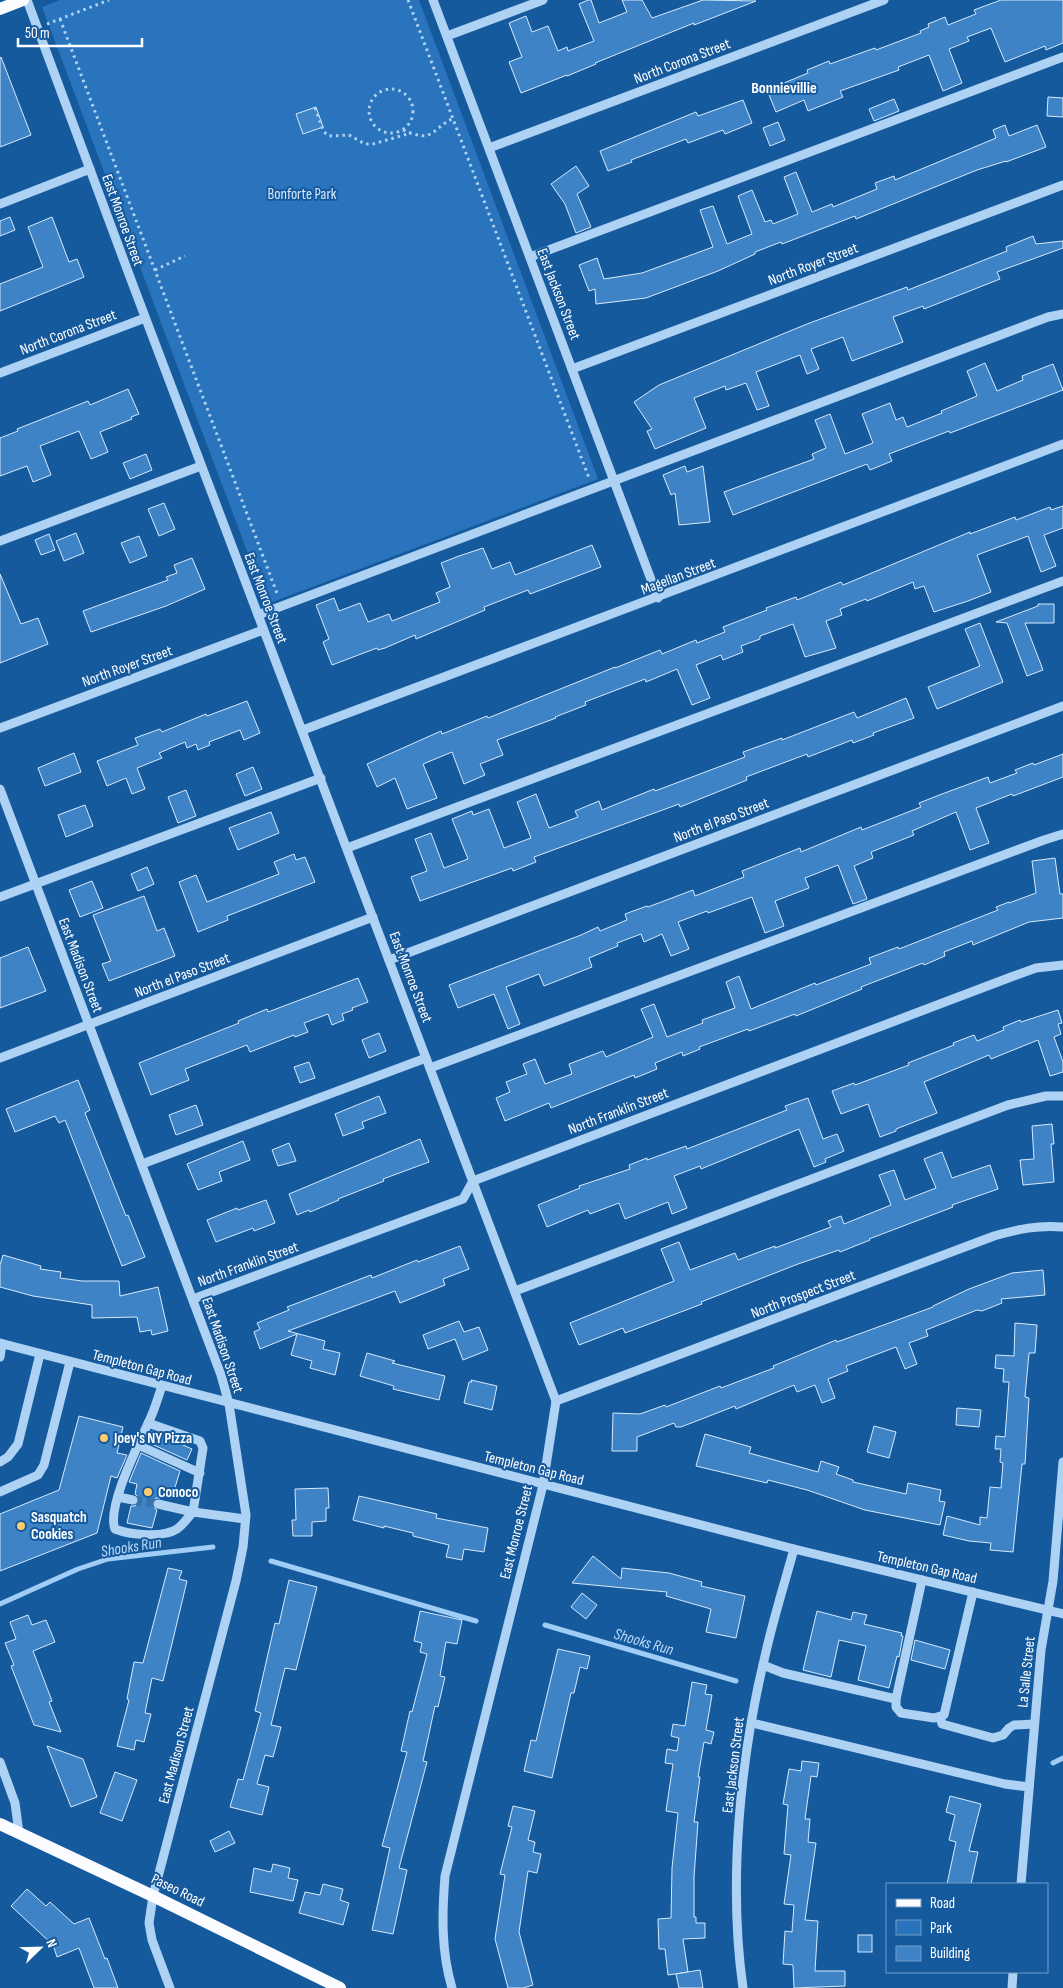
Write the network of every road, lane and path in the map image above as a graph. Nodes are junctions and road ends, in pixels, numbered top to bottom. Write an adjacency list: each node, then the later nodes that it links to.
1 (23, 0): 8 (main road)
2 (27, 0): 16 (street, East Monroe Street)
3 (109, 0): 21 (path)
4 (408, 0): 12 (path)
5 (433, 0): 9 (street, East Jackson Street)
6 (544, 0): 9 (street)
7 (884, 0): 15 (street, North Corona Street)
8 (0, 9)
9 (447, 36): 15 (street, East Jackson Street)
10 (1063, 58): 20 (street)
11 (315, 108): 14 (path)
12 (454, 118): 14 (path); 29 (path)
13 (403, 130): 13 (path); 14 (path)
14 (412, 133)
15 (489, 148): 20 (street, East Jackson Street)
16 (90, 170): 18 (street); 23 (street, East Monroe Street)
17 (1063, 186): 24 (street, North Royer Street)
18 (0, 204)
19 (184, 256): 21 (path)
20 (530, 257): 24 (street, East Jackson Street)
21 (155, 270): 32 (path)
22 (1063, 314): 28 (street)
23 (145, 318): 25 (street, North Corona Street); 27 (street, East Monroe Street)
24 (572, 369): 28 (street, East Jackson Street)
25 (0, 373)
26 (1063, 444): 33 (street, Magellan Street)
27 (201, 466): 30 (street); 34 (street, East Monroe Street)
28 (614, 480): 29 (street); 33 (street, East Jackson Street)
29 (593, 488): 34 (street)
30 (0, 541)
31 (1063, 581): 42 (street)
32 (279, 598)
33 (658, 598): 38 (street, Magellan Street)
34 (258, 615): 35 (street, East Monroe Street)
35 (264, 630): 37 (street, North Royer Street); 38 (street, East Monroe Street)
36 (1063, 706): 46 (street, North el Paso Street)
37 (0, 728)
38 (303, 730): 39 (street, East Monroe Street)
39 (321, 778): 42 (street, East Monroe Street); 43 (street)
40 (0, 789): 43 (street, East Madison Street)
41 (1063, 834): 51 (street)
42 (347, 848): 45 (street, East Monroe Street)
43 (35, 884): 44 (street); 48 (street, East Madison Street)
44 (0, 897)
45 (373, 917): 46 (street, East Monroe Street); 48 (street, North el Paso Street)
46 (390, 960): 50 (street, East Monroe Street)
47 (1063, 965): 54 (street, North Franklin Street)
48 (90, 1025): 49 (street, North el Paso Street); 53 (street, East Madison Street)
49 (0, 1058)
50 (426, 1058): 51 (street, East Monroe Street); 53 (street)
51 (430, 1068): 54 (street, East Monroe Street)
52 (1063, 1096): 56 (street)
53 (142, 1164): 57 (street, East Madison Street)
54 (473, 1181): 56 (street, East Monroe Street); 57 (street, North Franklin Street)
55 (1063, 1227): 63 (street, North Prospect Street)
56 (515, 1291): 63 (street, East Monroe Street)
57 (193, 1299): 64 (street, East Madison Street)
58 (1, 1344): 59 (street, Templeton Gap Road); 60 (street)
59 (40, 1354): 61 (street, Templeton Gap Road); 67 (street)
60 (0, 1357)
61 (70, 1362): 62 (street, Templeton Gap Road); 71 (street)
62 (162, 1386): 64 (street, Templeton Gap Road); 65 (street)
63 (556, 1401): 70 (street, East Monroe Street)
64 (229, 1404): 70 (street, Templeton Gap Road); 76 (street, East Madison Street)
65 (148, 1423): 66 (street); 69 (street)
66 (138, 1445): 69 (street); 72 (street)
67 (0, 1462)
68 (1063, 1462): 80 (street, La Salle Street)
69 (200, 1474): 75 (street)
70 (542, 1485): 77 (street, Templeton Gap Road); 96 (street, East Monroe Street)
71 (0, 1492)
72 (118, 1497): 73 (street); 75 (street)
73 (133, 1500)
74 (158, 1504): 75 (street)
75 (193, 1512): 76 (street)
76 (245, 1519): 92 (street, East Madison Street)
77 (794, 1549): 78 (street, Templeton Gap Road); 82 (street, East Jackson Street)
78 (922, 1580): 79 (street, Templeton Gap Road); 83 (street)
79 (973, 1592): 80 (street, Templeton Gap Road); 84 (street)
80 (1048, 1610): 81 (street, Templeton Gap Road); 86 (street, La Salle Street)
81 (1063, 1614)
82 (763, 1665): 83 (street); 85 (street, East Jackson Street)
83 (896, 1699): 84 (street)
84 (940, 1717): 86 (street)
85 (752, 1722): 88 (street); 97 (street, East Jackson Street)
86 (1034, 1724): 88 (street, La Salle Street)
87 (0, 1762): 90 (street)
88 (1029, 1787): 91 (street, La Salle Street)
89 (0, 1824): 90 (main road, Paseo Road)
90 (19, 1833): 92 (main road, Paseo Road)
91 (1021, 1883)
92 (153, 1896): 94 (street, East Madison Street); 95 (main road, Paseo Road)
93 (1014, 1973): 98 (street)
94 (170, 1988)
95 (340, 1988)
96 (452, 1988)
97 (743, 1988)
98 (1012, 1988)

